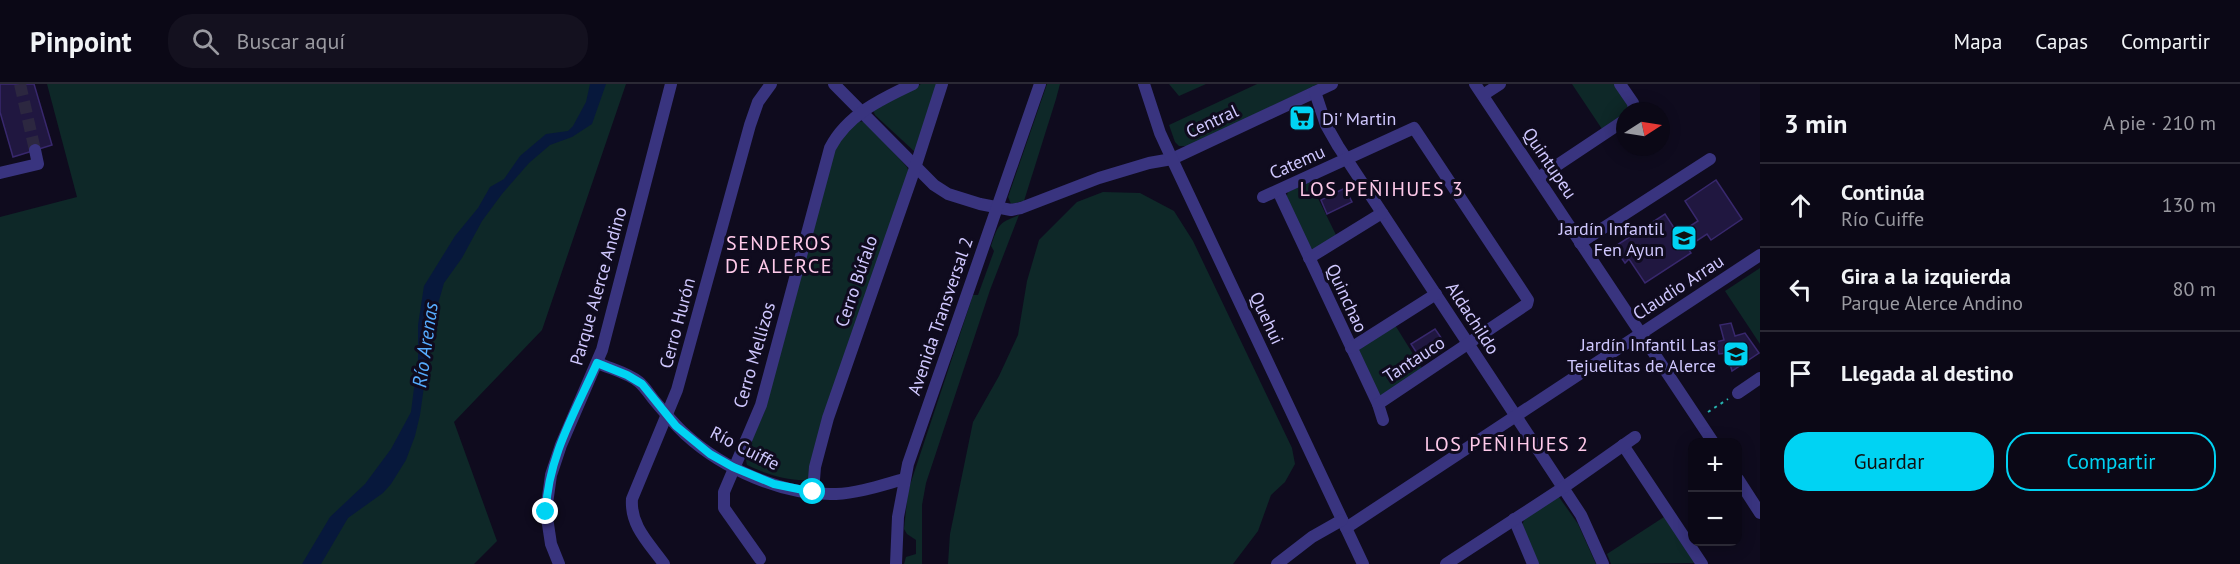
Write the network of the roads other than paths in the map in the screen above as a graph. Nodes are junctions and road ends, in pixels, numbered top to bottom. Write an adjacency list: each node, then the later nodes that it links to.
1 (671, 84): 35 (street, Parque Alerce Andino)
2 (771, 84): 39 (street, Cerro Hurón)
3 (834, 84): 15 (street, Central)
4 (913, 84): 15 (street, Cerro Mellizos)
5 (942, 84): 21 (street, Cerro Búfalo)
6 (1040, 84): 26 (street, Avenida Transversal 2)
7 (1144, 84): 18 (street, Quehui)
8 (1332, 84): 12 (street, Central)
9 (1475, 84): 13 (street, Quintupeu)
10 (1500, 84): 13 (street)
11 (1620, 84): 14 (street)
12 (1315, 93): 18 (street, Central); 19 (street, Aldachildo)
13 (1483, 95): 23 (street, Quintupeu)
14 (1632, 102)
15 (863, 111): 21 (street, Central); 45 (street, Cerro Mellizos)
16 (1616, 126): 23 (street)
17 (35, 150): 22 (street)
18 (1172, 159): 26 (street, Central); 52 (street, Quehui)
19 (1346, 159): 24 (street, Catemu); 27 (street, Aldachildo); 33 (street, Catemu)
20 (1710, 159): 28 (street)
21 (915, 168): 26 (street, Central); 49 (street, Cerro Búfalo)
22 (0, 172)
23 (1538, 178): 28 (street, Quintupeu)
24 (1278, 191): 25 (street, Catemu); 30 (street, Quinchao)
25 (1263, 197)
26 (997, 208): 46 (street, Avenida Transversal 2)
27 (1382, 213): 30 (street); 31 (street, Aldachildo)
28 (1581, 243): 32 (street, Quintupeu)
29 (1760, 255): 32 (street, Claudio Arrau)
30 (1309, 258): 34 (street, Quinchao)
31 (1436, 294): 33 (street, Aldachildo); 34 (street)
32 (1641, 333): 40 (street, Claudio Arrau); 43 (street, Quintupeu)
33 (1469, 344): 38 (street, Tantauco); 40 (street, Aldachildo)
34 (1351, 348): 38 (street, Quinchao)
35 (597, 363): 39 (street, Río Cuiffe); 54 (street, Parque Alerce Andino)
36 (1760, 378): 37 (street)
37 (1738, 393)
38 (1378, 404): 41 (street, Quinchao)
39 (667, 416): 45 (street, Río Cuiffe); 56 (street, Cerro Hurón)
40 (1516, 416): 48 (street, Aldachildo); 52 (street, Claudio Arrau)
41 (1383, 420)
42 (1635, 436): 44 (street)
43 (1710, 438)
44 (1623, 445): 48 (street); 62 (street)
45 (733, 467): 49 (street, Río Cuiffe); 53 (street, Cerro Mellizos)
46 (904, 479): 49 (street, Río Cuiffe); 57 (street, Avenida Transversal 2)
47 (1742, 486): 50 (street)
48 (1564, 487): 51 (street); 61 (street, Aldachildo)
49 (813, 492)
50 (1760, 513)
51 (1514, 519): 55 (street); 60 (street)
52 (1344, 524): 58 (street, Claudio Arrau); 59 (street, Quehui)
53 (760, 559)
54 (553, 561)
55 (1455, 562)
56 (664, 564)
57 (896, 564)
58 (1277, 564)
59 (1363, 564)
60 (1533, 564)
61 (1603, 564)
62 (1702, 564)

